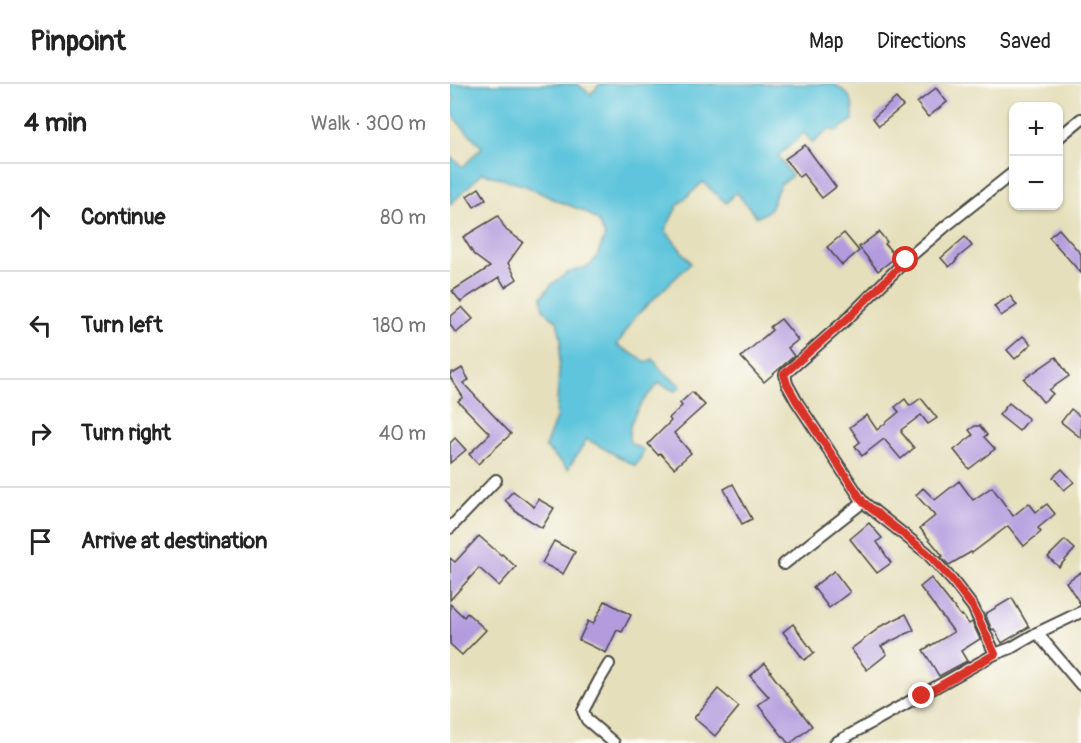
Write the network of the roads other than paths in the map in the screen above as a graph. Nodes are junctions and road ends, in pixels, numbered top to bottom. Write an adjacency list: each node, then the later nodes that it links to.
1 (1081, 119): 2 (street)
2 (1063, 135)
3 (1009, 176): 5 (street)
4 (496, 480): 6 (street)
5 (863, 502): 7 (street); 10 (street)
6 (450, 528)
7 (784, 564)
8 (1081, 612): 9 (street)
9 (1037, 633): 10 (street); 12 (street)
10 (995, 654): 14 (street)
11 (609, 664): 13 (street)
12 (1081, 685)
13 (614, 743)
14 (835, 743)

